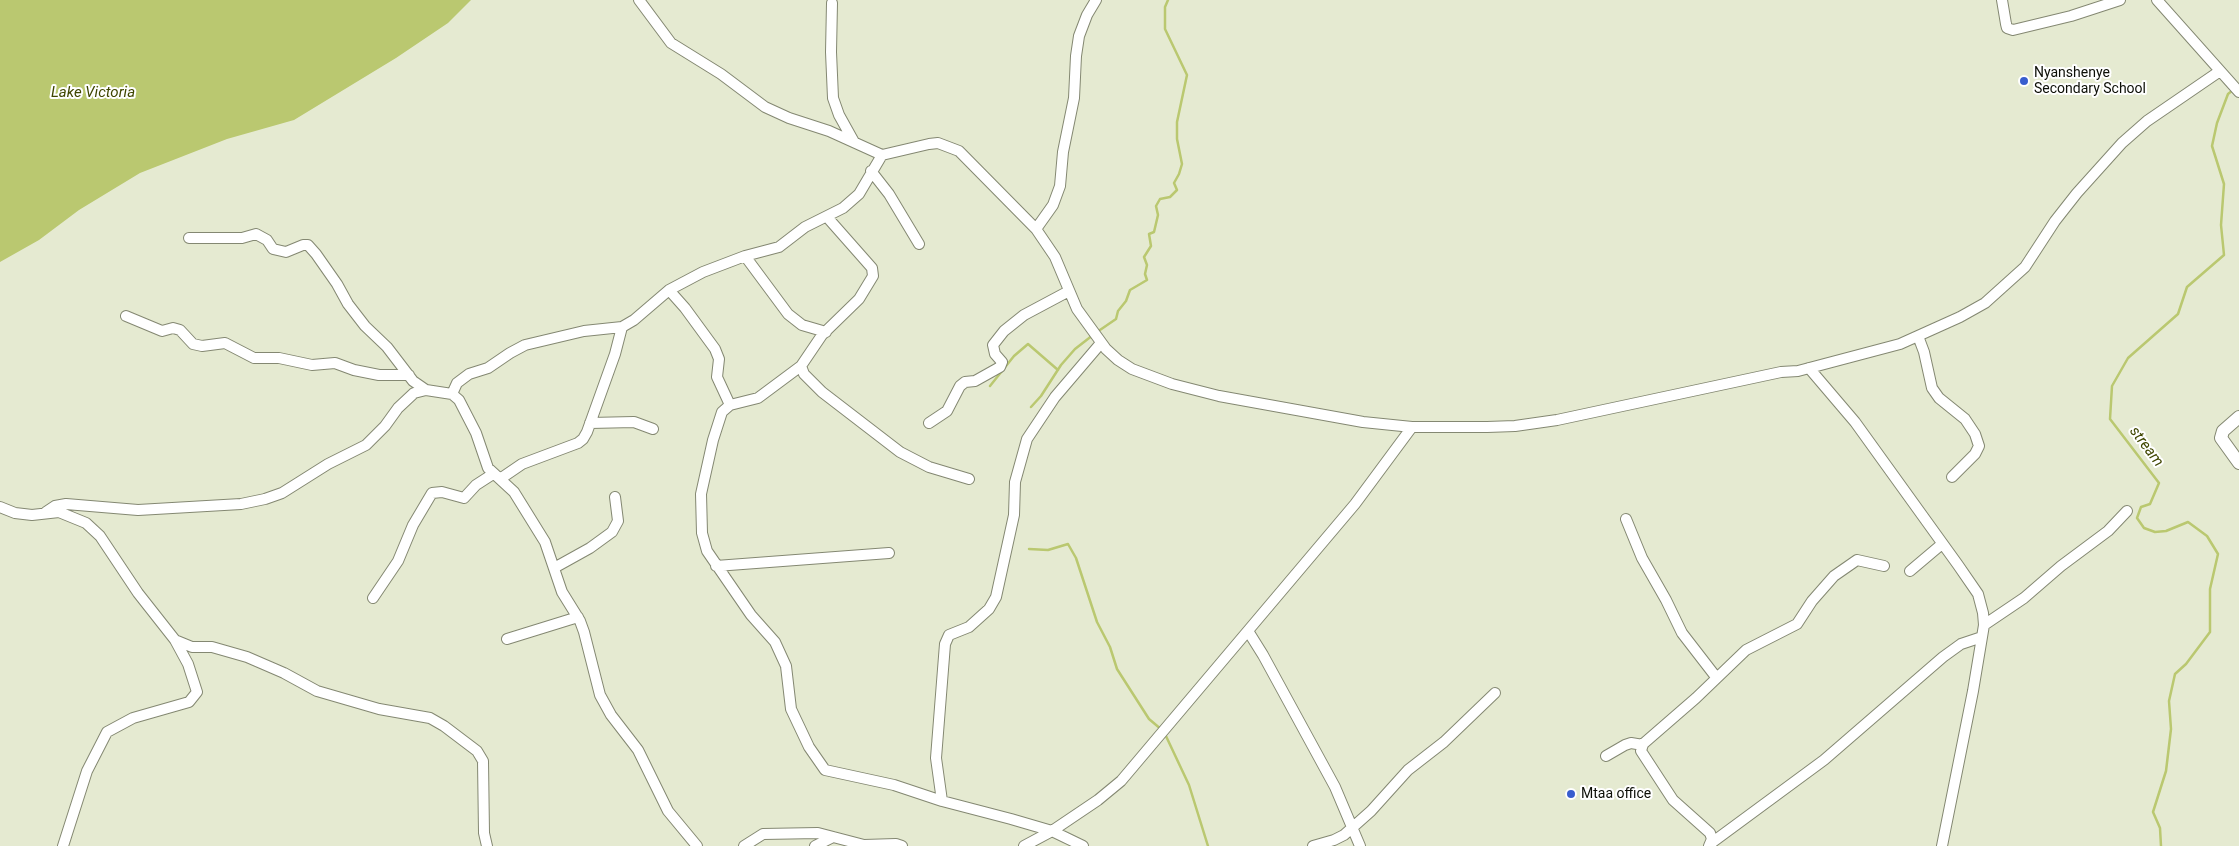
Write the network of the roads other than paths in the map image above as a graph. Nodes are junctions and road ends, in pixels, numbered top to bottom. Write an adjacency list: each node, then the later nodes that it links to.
1 (639, 0): 9 (street)
2 (1096, 0): 13 (street)
3 (2002, 0): 4 (street)
4 (2120, 0)
5 (2157, 0): 7 (street)
6 (832, 3): 9 (street)
7 (2220, 71): 8 (street); 22 (street)
8 (2239, 92)
9 (854, 142): 10 (street)
10 (882, 155): 11 (street); 13 (street)
11 (871, 171): 12 (street); 15 (street)
12 (827, 217): 16 (street); 21 (street)
13 (1036, 229): 18 (street)
14 (189, 238): 26 (street)
15 (919, 244)
16 (746, 256): 17 (street); 21 (street)
17 (669, 290): 20 (street); 29 (street)
18 (1069, 291): 23 (street); 31 (street)
19 (126, 316): 26 (street)
20 (622, 327): 28 (street); 32 (street)
21 (826, 332): 24 (street)
22 (1918, 336): 25 (street); 37 (street)
23 (1100, 343): 33 (street); 61 (street)
24 (800, 366): 29 (street); 38 (street)
25 (1808, 368): 33 (street); 44 (street)
26 (409, 375): 27 (street)
27 (426, 390): 28 (street); 42 (street)
28 (452, 394): 36 (street)
29 (730, 405): 46 (street)
30 (2239, 417): 35 (street)
31 (929, 422)
32 (590, 423): 34 (street); 36 (street)
33 (1412, 427): 53 (street)
34 (653, 429)
35 (2239, 463)
36 (496, 477): 48 (street); 50 (street)
37 (1952, 477)
38 (968, 479)
39 (615, 497): 48 (street)
40 (0, 507): 42 (street)
41 (2127, 511): 52 (street)
42 (46, 512): 56 (street)
43 (1626, 518): 57 (street)
44 (1942, 544): 49 (street); 52 (street)
45 (889, 552): 46 (street)
46 (716, 566): 61 (street)
47 (1884, 566): 57 (street)
48 (554, 568): 51 (street)
49 (1910, 571)
50 (372, 598)
51 (578, 617): 55 (street); 68 (street)
52 (1984, 625): 54 (street)
53 (1248, 631): 62 (street); 63 (street)
54 (1982, 637): 65 (street); 76 (street)
55 (507, 639)
56 (175, 640): 66 (street); 67 (street)
57 (1716, 677): 59 (street)
58 (1495, 693): 62 (street)
59 (1643, 745): 60 (street); 65 (street)
60 (1606, 756)
61 (942, 801): 63 (street)
62 (1353, 826): 74 (street); 75 (street)
63 (1052, 831): 72 (street); 73 (street)
64 (833, 837): 69 (street); 70 (street); 71 (street)
65 (1709, 845)
66 (63, 846)
67 (486, 846)
68 (697, 846)
69 (744, 846)
70 (815, 846)
71 (902, 846)
72 (1024, 846)
73 (1083, 846)
74 (1313, 846)
75 (1360, 846)
76 (1942, 846)

